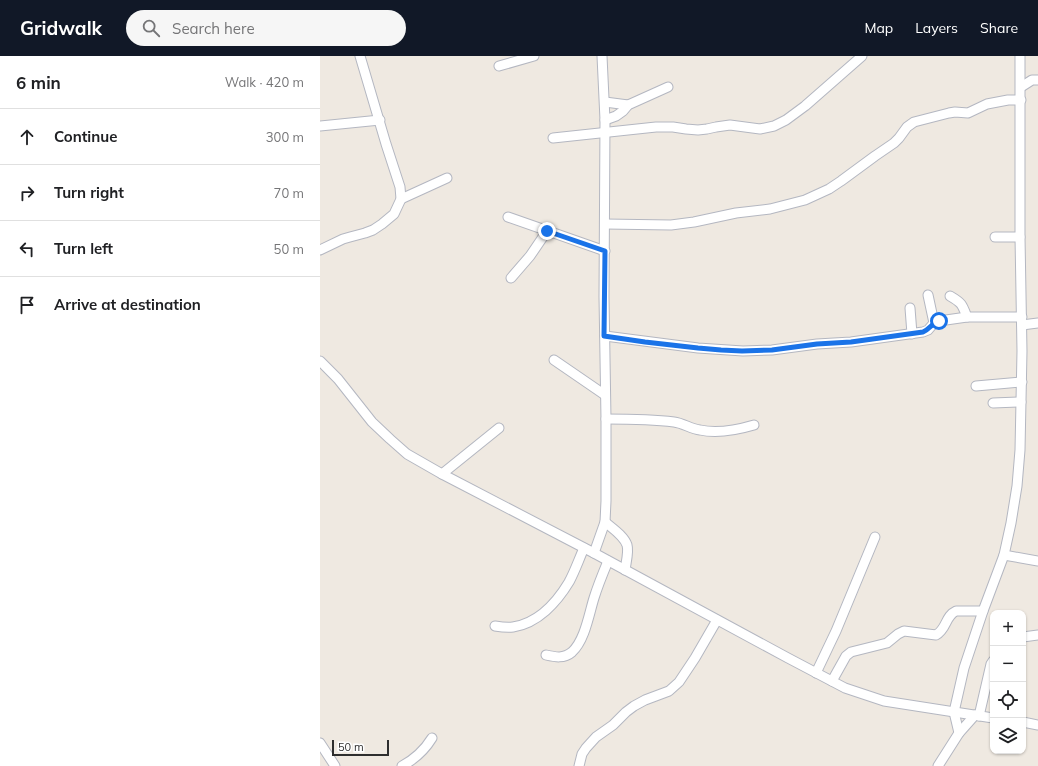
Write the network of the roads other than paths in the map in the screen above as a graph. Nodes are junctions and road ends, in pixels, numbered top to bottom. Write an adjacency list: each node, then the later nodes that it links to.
1 (360, 56): 14 (street)
2 (534, 56): 6 (street)
3 (602, 56): 12 (street)
4 (862, 56): 17 (street)
5 (1020, 56): 7 (street)
6 (499, 66)
7 (1020, 73): 8 (street); 10 (street)
8 (1035, 80): 10 (street)
9 (668, 87): 13 (street)
10 (1021, 87): 11 (street)
11 (1021, 100): 22 (street); 25 (street)
12 (605, 102): 13 (street); 15 (street)
13 (628, 105): 15 (street)
14 (380, 120): 16 (street); 20 (street)
15 (605, 120): 17 (street)
16 (320, 126)
17 (605, 132): 18 (street); 22 (street)
18 (553, 138)
19 (447, 178): 20 (street)
20 (400, 199): 26 (street)
21 (508, 217): 23 (street)
22 (605, 224): 27 (street)
23 (547, 231): 27 (street); 28 (street)
24 (995, 237): 25 (street)
25 (1020, 237): 33 (street)
26 (320, 250)
27 (605, 251): 37 (street)
28 (511, 278)
29 (928, 295): 34 (street)
30 (950, 296): 32 (street)
31 (910, 308): 36 (street)
32 (967, 317): 33 (street); 34 (street)
33 (1022, 321): 35 (street); 40 (street)
34 (934, 323): 36 (street)
35 (1038, 323)
36 (912, 334): 37 (street)
37 (604, 336): 42 (street)
38 (554, 360): 42 (street)
39 (320, 361): 48 (street)
40 (1022, 382): 41 (street); 43 (street)
41 (976, 386)
42 (605, 395): 45 (street)
43 (1021, 402): 44 (street); 53 (street)
44 (993, 403)
45 (606, 419): 46 (street); 49 (street)
46 (754, 425)
47 (499, 428): 48 (street)
48 (442, 474): 51 (street)
49 (605, 522): 52 (street); 56 (street)
50 (875, 537): 64 (street)
51 (584, 548): 52 (street); 59 (street)
52 (594, 553): 54 (street)
53 (1004, 555): 55 (street); 57 (street)
54 (608, 561): 56 (street); 62 (street)
55 (1038, 561)
56 (625, 570): 58 (street)
57 (983, 611): 65 (street); 66 (street)
58 (717, 620): 64 (street); 76 (street)
59 (494, 626)
60 (1038, 635): 61 (street)
61 (1026, 637)
62 (546, 655)
63 (990, 668): 67 (street)
64 (816, 673): 65 (street)
65 (832, 681): 66 (street)
66 (954, 712): 67 (street); 71 (street)
67 (977, 716): 68 (street); 71 (street)
68 (990, 718)
69 (1026, 723): 70 (street)
70 (1038, 725)
71 (959, 733): 77 (street)
72 (432, 738): 75 (street)
73 (320, 743): 74 (street)
74 (335, 766)
75 (402, 766)
76 (579, 766)
77 (938, 766)

